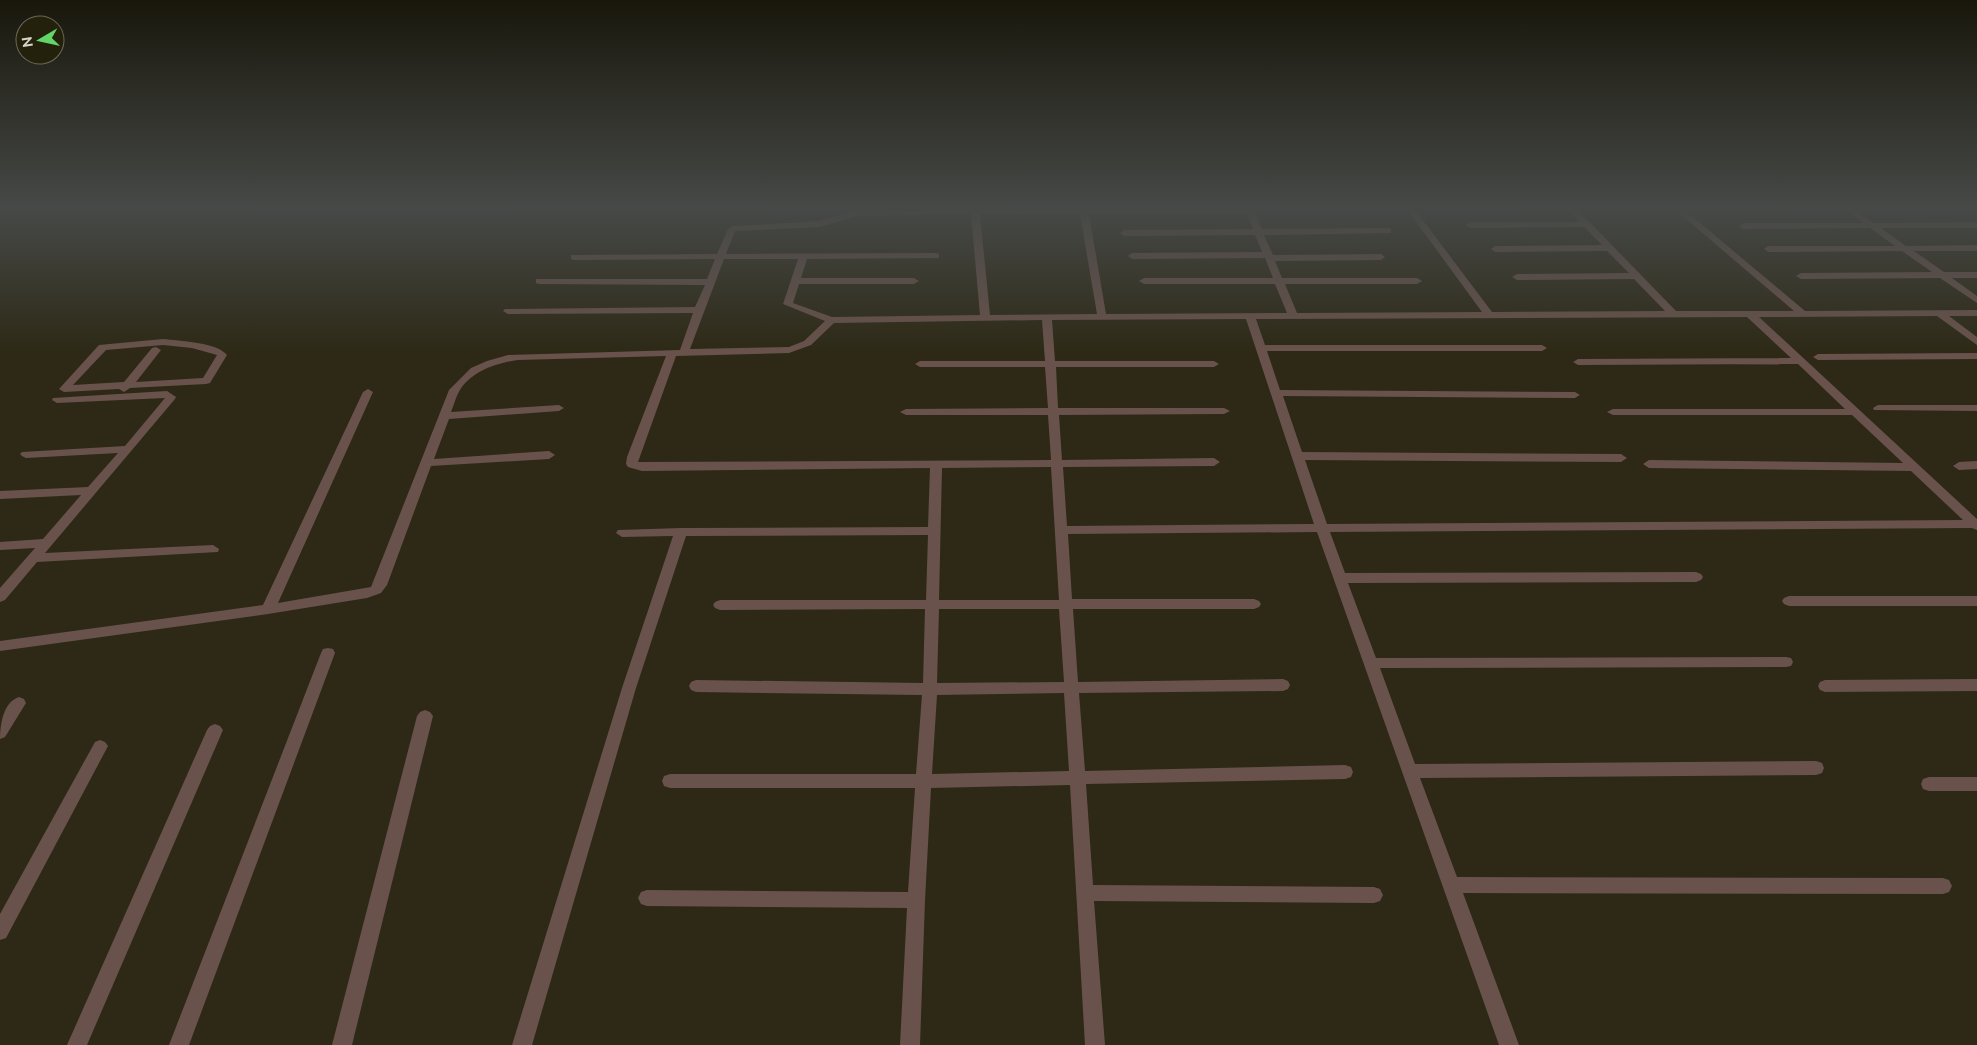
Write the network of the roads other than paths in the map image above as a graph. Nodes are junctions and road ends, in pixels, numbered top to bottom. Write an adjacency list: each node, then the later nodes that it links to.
1 (936, 256): 12 (street)
2 (980, 256): 39 (street)
3 (1092, 256): 38 (street)
4 (1132, 256): 5 (street)
5 (1269, 256): 13 (street); 25 (street)
6 (1445, 256): 36 (street)
7 (1617, 256): 16 (street)
8 (1734, 256): 29 (street)
9 (1915, 256): 14 (street)
10 (574, 257): 11 (street)
11 (720, 257): 12 (street); 24 (street)
12 (803, 257): 20 (street)
13 (1381, 257)
14 (1942, 275): 15 (street); 17 (street); 26 (street)
15 (1977, 275)
16 (1637, 276): 18 (street); 32 (street)
17 (1802, 276)
18 (1517, 277)
19 (539, 281): 24 (street)
20 (795, 281): 21 (street); 40 (street)
21 (914, 281)
22 (1144, 281): 25 (street)
23 (1417, 281): 25 (street)
24 (710, 282): 27 (street)
25 (1280, 282): 34 (street)
26 (1977, 300)
27 (699, 310): 28 (street); 45 (street)
28 (508, 311)
29 (1801, 312): 30 (street); 33 (street)
30 (1939, 313): 31 (street); 41 (street)
31 (1977, 313)
32 (1673, 314): 33 (street); 36 (street)
33 (1750, 314): 49 (street)
34 (1293, 315): 35 (street); 36 (street)
35 (1250, 316): 38 (street); 42 (street)
36 (1489, 316)
37 (1047, 317): 38 (street); 39 (street); 51 (street)
38 (1102, 317)
39 (985, 318): 40 (street)
40 (831, 320): 45 (street)
41 (1977, 342)
42 (1260, 348): 43 (street); 55 (street)
43 (1542, 348)
44 (156, 350): 53 (street)
45 (678, 353): 67 (street); 75 (street)
46 (1977, 356): 47 (street)
47 (1818, 357)
48 (1578, 362): 49 (street)
49 (1801, 362): 66 (street)
50 (920, 364): 51 (street)
51 (1050, 364): 52 (street); 62 (street)
52 (1214, 364)
53 (127, 385): 53 (street); 57 (street)
54 (368, 392): 102 (street)
55 (1277, 393): 56 (street); 71 (street)
56 (1575, 395)
57 (118, 397): 58 (street); 68 (street)
58 (57, 400)
59 (558, 408): 67 (street)
60 (1878, 408): 61 (street)
61 (1977, 408)
62 (1053, 411): 63 (street); 64 (street); 76 (street)
63 (1224, 411)
64 (906, 412)
65 (1613, 412): 66 (street)
66 (1856, 412): 80 (street)
67 (444, 416): 74 (street)
68 (128, 449): 69 (street); 81 (street)
69 (26, 454)
70 (550, 455): 74 (street)
71 (1299, 456): 72 (street); 84 (street)
72 (1621, 458)
73 (1214, 462): 76 (street)
74 (426, 463): 102 (street)
75 (936, 464): 76 (street); 86 (street)
76 (1056, 464): 85 (street)
77 (1649, 464): 80 (street)
78 (1977, 465): 79 (street)
79 (1959, 466)
80 (1914, 467): 83 (street)
81 (92, 491): 82 (street); 89 (street)
82 (0, 495)
83 (1976, 525): 84 (street)
84 (1322, 528): 85 (street); 94 (street)
85 (1061, 530): 99 (street)
86 (934, 531): 87 (street); 101 (street)
87 (681, 532): 88 (street); 136 (street)
88 (622, 533)
89 (46, 543): 90 (street); 92 (street)
90 (0, 546)
91 (213, 549): 92 (street)
92 (34, 558): 95 (street)
93 (1696, 577): 94 (street)
94 (1341, 578): 106 (street)
95 (0, 597)
96 (1977, 601): 97 (street)
97 (1789, 602)
98 (1254, 604): 99 (street)
99 (1066, 605): 101 (street); 111 (street)
100 (720, 606): 101 (street)
101 (932, 606): 112 (street)
102 (268, 609): 103 (street)
103 (0, 646)
104 (328, 653): 134 (street)
105 (1786, 662): 106 (street)
106 (1372, 663): 119 (street)
107 (1283, 685): 111 (street)
108 (1977, 685): 110 (street)
109 (696, 686): 112 (street)
110 (1825, 686)
111 (1072, 688): 112 (street); 121 (street)
112 (930, 689): 123 (street)
113 (19, 703): 116 (street)
114 (425, 716): 135 (street)
115 (215, 730): 133 (street)
116 (0, 733)
117 (100, 746): 132 (street)
118 (1816, 768): 119 (street)
119 (1411, 771): 126 (street)
120 (1345, 772): 121 (street)
121 (1078, 777): 123 (street); 128 (street)
122 (670, 781): 123 (street)
123 (924, 781): 131 (street)
124 (1929, 784): 125 (street)
125 (1977, 784)
126 (1452, 885): 127 (street); 139 (street)
127 (1943, 886)
128 (1085, 893): 129 (street); 138 (street)
129 (1374, 895)
130 (647, 898): 131 (street)
131 (916, 900): 137 (street)
132 (0, 932)
133 (77, 1045)
134 (179, 1045)
135 (342, 1045)
136 (522, 1045)
137 (910, 1045)
138 (1095, 1045)
139 (1509, 1045)

